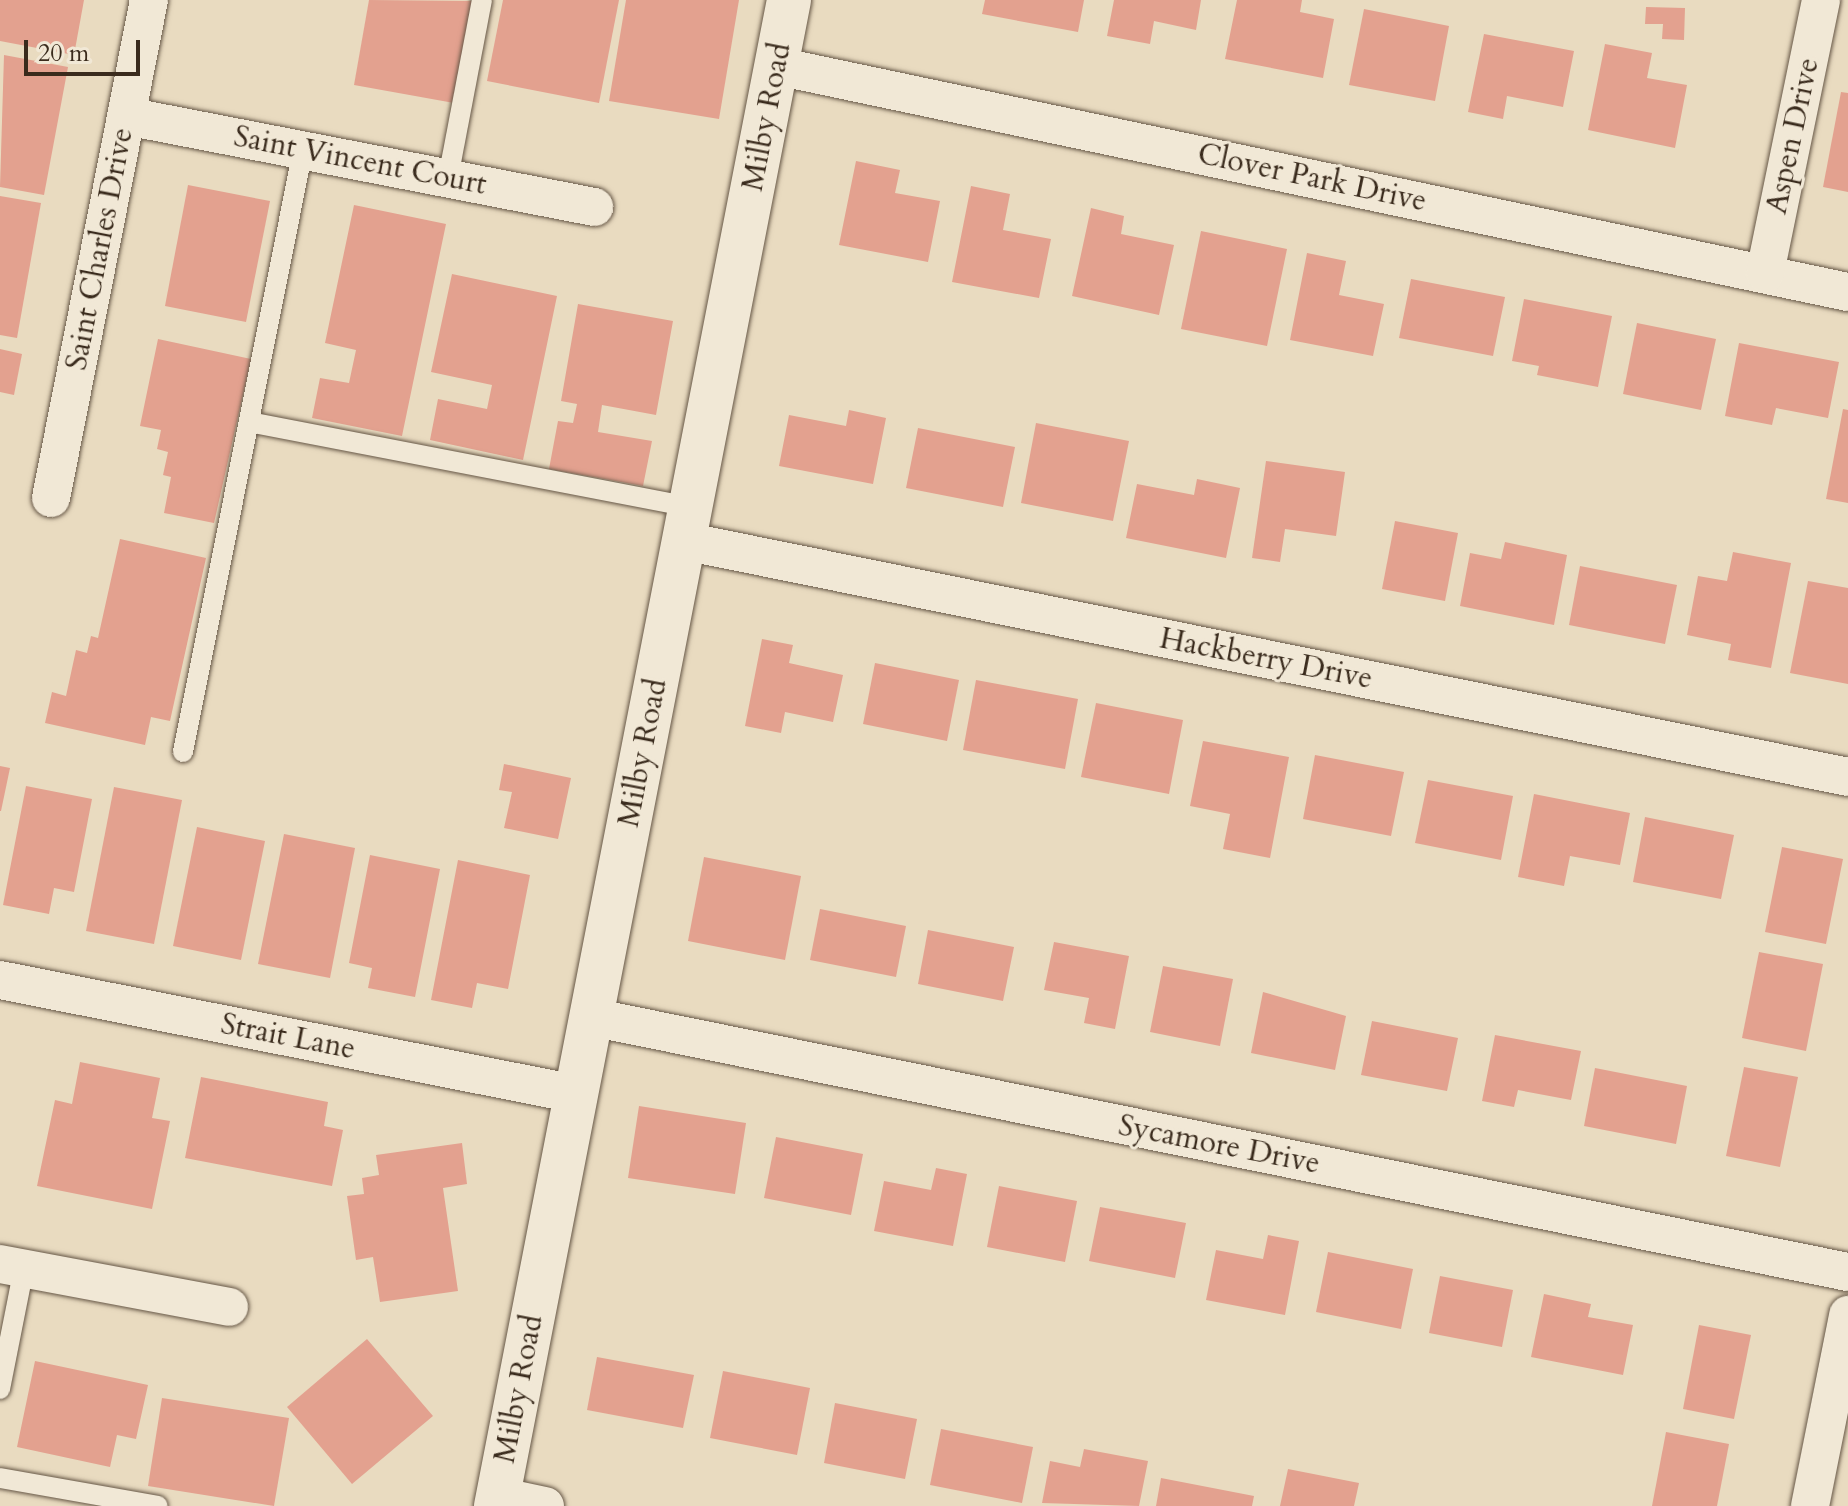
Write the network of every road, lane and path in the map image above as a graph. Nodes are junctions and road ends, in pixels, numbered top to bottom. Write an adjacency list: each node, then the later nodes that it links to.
1 (149, 0): 6 (street, Saint Charles Drive)
2 (482, 0): 8 (lane)
3 (789, 0): 5 (street, Milby Road)
4 (1821, 0): 10 (street, Aspen Drive)
5 (777, 66): 10 (street, Clover Park Drive); 14 (street, Milby Road)
6 (126, 116): 7 (street, Saint Vincent Court); 13 (street, Saint Charles Drive)
7 (303, 150): 8 (street, Saint Vincent Court); 12 (lane)
8 (448, 178): 9 (street, Saint Vincent Court)
9 (594, 207)
10 (1765, 273): 11 (street, Clover Park Drive)
11 (1848, 292)
12 (249, 422): 14 (lane); 15 (lane)
13 (51, 498)
14 (688, 524): 16 (street, Hackberry Drive); 18 (street, Milby Road)
15 (183, 752)
16 (1848, 777)
17 (0, 980): 19 (street, Strait Lane)
18 (591, 1017): 19 (street, Milby Road); 21 (street, Sycamore Drive)
19 (576, 1094): 26 (street, Milby Road)
20 (12, 1266): 22 (street); 24 (lane)
21 (1848, 1272)
22 (229, 1307)
23 (1848, 1315): 29 (street)
24 (0, 1389)
25 (0, 1478): 27 (lane)
26 (497, 1501): 28 (street)
27 (158, 1506)
28 (545, 1506)
29 (1810, 1506)

